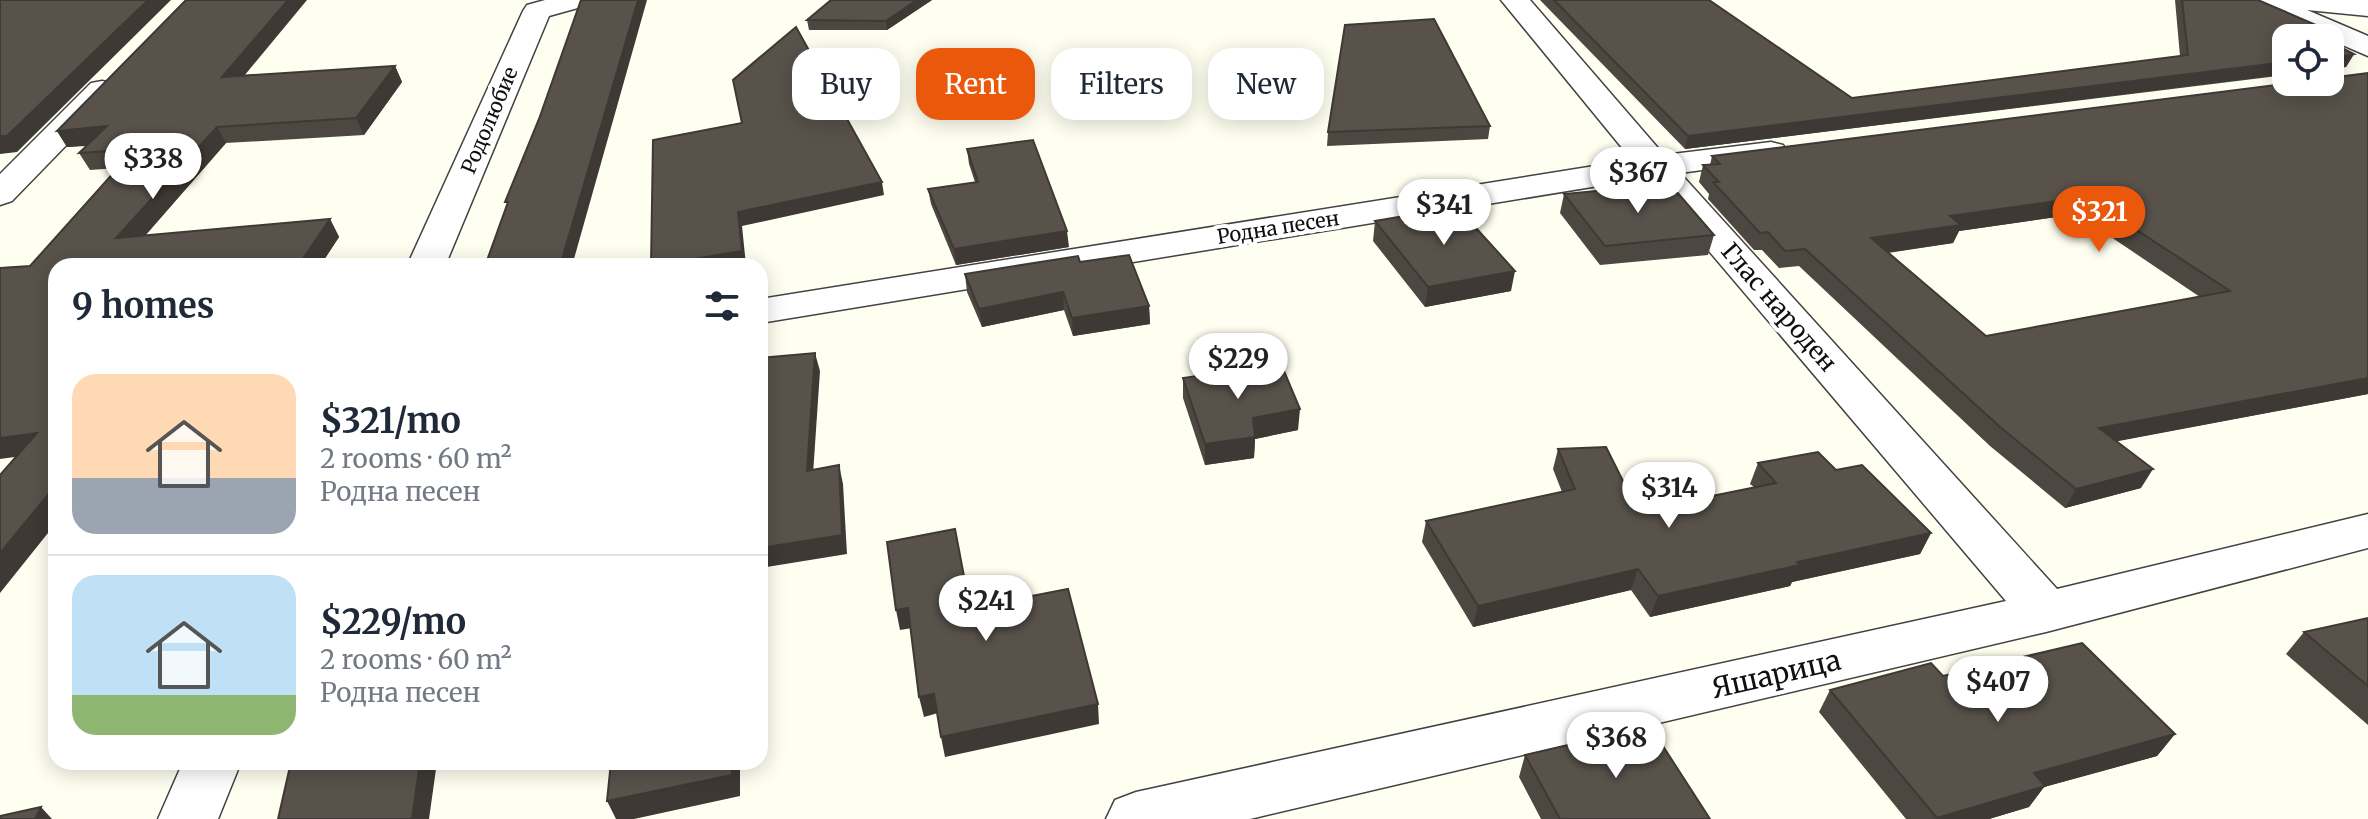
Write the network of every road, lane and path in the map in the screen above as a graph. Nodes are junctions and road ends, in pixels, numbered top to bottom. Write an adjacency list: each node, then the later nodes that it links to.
1 (575, 0): 5 (street, Родолюбие)
2 (1515, 0): 10 (street, Глас народен)
3 (2262, 0): 7 (street)
4 (2291, 0): 6 (street)
5 (532, 6): 12 (street, Родолюбие)
6 (2368, 8)
7 (2368, 47)
8 (123, 68): 11 (street)
9 (1798, 148): 10 (street, Родна песен)
10 (1655, 166): 13 (street, Родна песен); 15 (street, Глас народен)
11 (0, 194)
12 (429, 258)
13 (768, 310)
14 (2368, 531): 15 (street, Яшарица)
15 (2046, 612): 18 (street, Яшарица)
16 (209, 770): 17 (street)
17 (188, 819)
18 (1136, 819)

